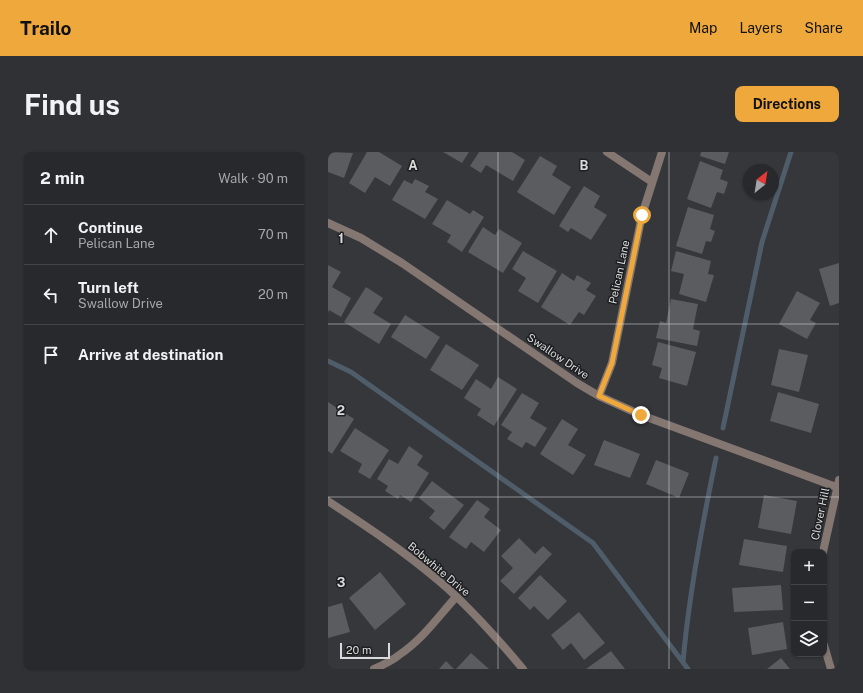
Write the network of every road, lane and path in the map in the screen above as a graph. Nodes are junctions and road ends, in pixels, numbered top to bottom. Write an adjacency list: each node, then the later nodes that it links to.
1 (607, 152): 3 (street)
2 (662, 152): 3 (street, Pelican Lane)
3 (652, 182): 5 (street, Pelican Lane)
4 (328, 223): 5 (street, Swallow Drive)
5 (599, 396): 6 (street, Swallow Drive)
6 (838, 486): 8 (street, Clover Hill)
7 (328, 501): 9 (street, Bobwhite Drive)
8 (824, 549)
9 (456, 597): 11 (street); 12 (street, Bobwhite Drive)
10 (827, 655): 13 (street)
11 (374, 669)
12 (523, 669)
13 (831, 669)

